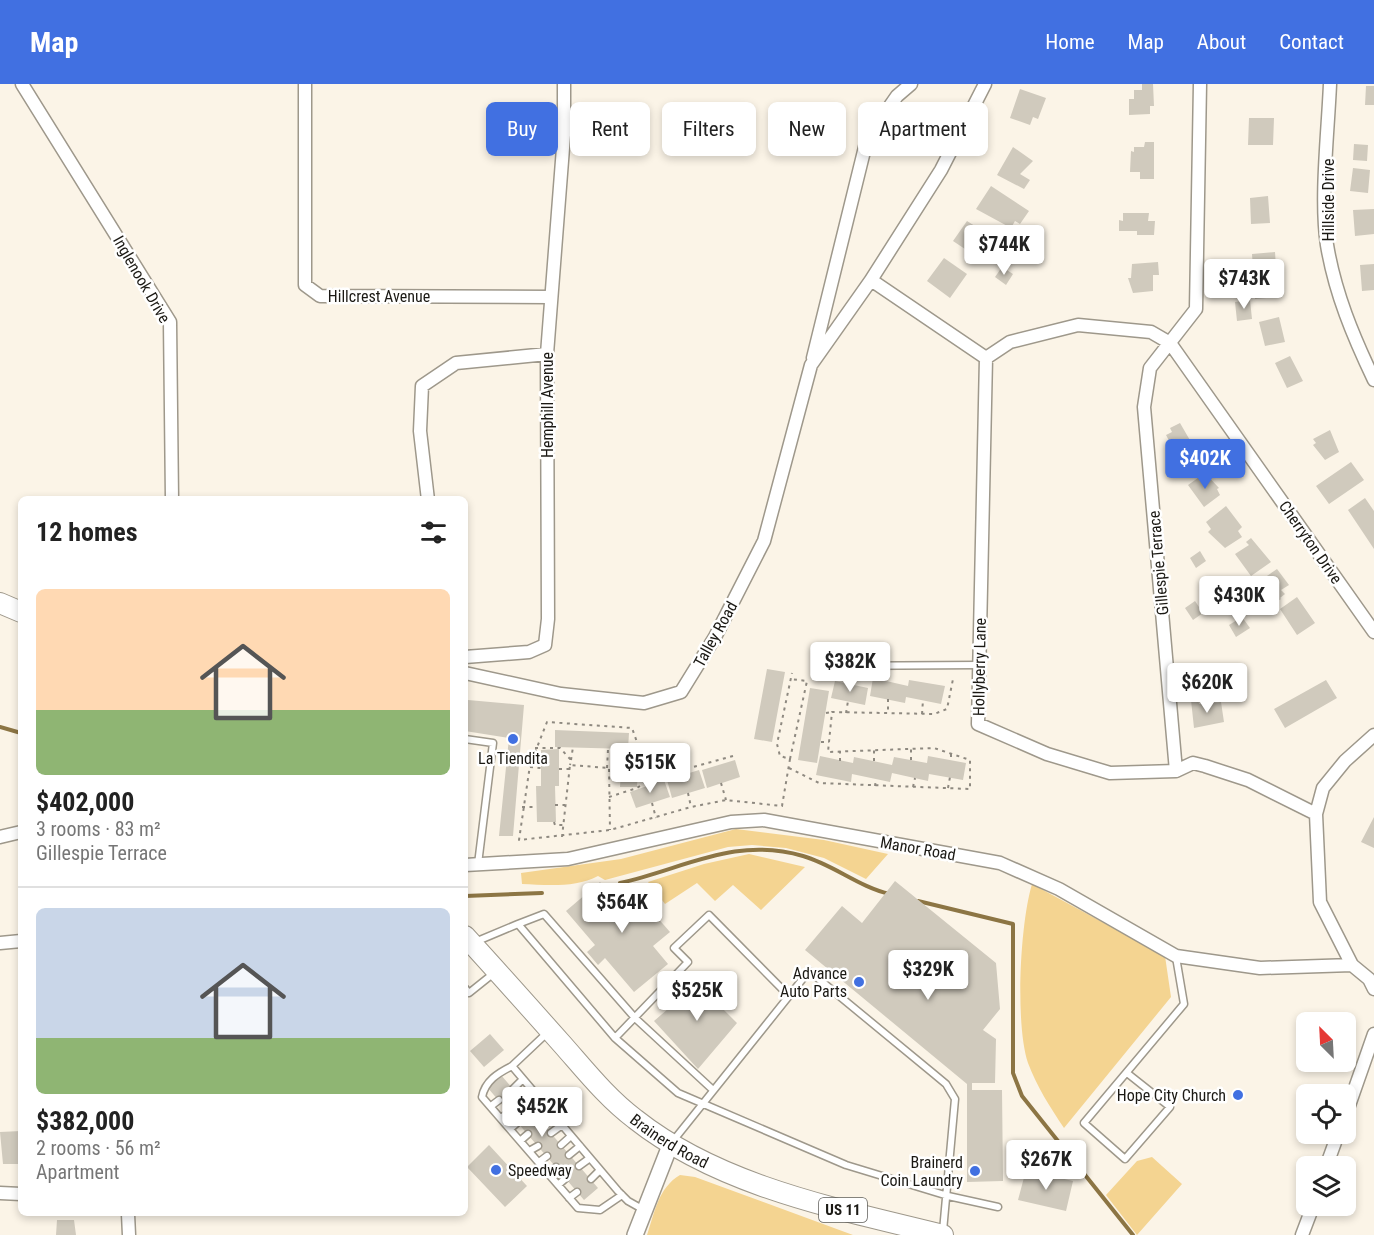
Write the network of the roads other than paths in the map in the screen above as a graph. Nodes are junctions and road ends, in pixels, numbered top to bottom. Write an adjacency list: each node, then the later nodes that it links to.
1 (22, 84): 15 (street, Inglenook Drive)
2 (305, 84): 9 (street, Hillcrest Avenue)
3 (564, 84): 9 (street, Hemphill Avenue)
4 (911, 84): 13 (street, Talley Road)
5 (985, 84): 8 (street, Talley Road)
6 (1200, 84): 10 (street, Gillespie Terrace)
7 (1330, 84): 14 (street, Hillside Drive)
8 (871, 280): 12 (street); 13 (street, Talley Road)
9 (550, 297): 11 (street, Hemphill Avenue)
10 (1170, 343): 12 (street); 19 (street, Cherryton Drive); 26 (street, Gillespie Terrace)
11 (547, 354): 16 (street); 20 (street, Hemphill Avenue)
12 (986, 358): 21 (street, Hollyberry Lane)
13 (811, 365): 23 (street, Talley Road)
14 (1374, 380)
15 (172, 496)
16 (428, 496)
17 (0, 603): 18 (main road)
18 (18, 611)
19 (1374, 632)
20 (468, 657)
21 (979, 665): 22 (lane); 26 (street, Hollyberry Lane)
22 (822, 666)
23 (468, 674)
24 (1374, 735): 27 (street)
25 (468, 739): 30 (lane)
26 (1176, 771): 27 (street, Hollyberry Lane)
27 (1316, 814): 37 (street)
28 (18, 833): 29 (street)
29 (0, 837)
30 (478, 864): 31 (street, Manor Road); 36 (street, Manor Road)
31 (468, 865)
32 (518, 924): 33 (lane); 42 (lane); 45 (lane)
33 (468, 940): 38 (main road, Brainerd Road / US 11)
34 (18, 941): 35 (street)
35 (0, 943)
36 (1176, 956): 37 (street, Manor Road); 47 (lane)
37 (1352, 965): 39 (street)
38 (496, 971): 40 (lane); 43 (main road, Brainerd Road / US 11)
39 (1374, 989)
40 (468, 992)
41 (789, 996): 42 (lane); 52 (lane); 90 (lane)
42 (635, 1018): 45 (lane); 52 (lane)
43 (550, 1030): 46 (lane); 70 (main road, Brainerd Road / US 11)
44 (1374, 1034): 49 (street)
45 (615, 1038): 56 (lane)
46 (512, 1066): 48 (lane); 57 (lane)
47 (1127, 1073): 47 (lane)
48 (523, 1079): 50 (lane); 51 (lane)
49 (1356, 1085)
50 (513, 1089)
51 (531, 1089): 53 (lane); 55 (lane)
52 (713, 1090): 56 (lane)
53 (522, 1099)
54 (499, 1100): 57 (lane)
55 (542, 1101): 58 (lane); 60 (lane)
56 (703, 1104): 70 (lane); 90 (lane)
57 (490, 1106): 61 (lane)
58 (531, 1111)
59 (508, 1112): 61 (lane)
60 (552, 1113): 63 (lane); 64 (lane)
61 (501, 1118): 65 (lane)
62 (518, 1122): 65 (lane)
63 (542, 1122)
64 (562, 1125): 66 (lane); 68 (lane)
65 (510, 1129): 69 (lane)
66 (551, 1133)
67 (528, 1134): 69 (lane)
68 (571, 1136): 71 (lane); 73 (lane)
69 (520, 1141): 74 (lane)
70 (671, 1143): 93 (street); 98 (main road, Brainerd Road / US 11)
71 (561, 1145)
72 (537, 1146): 74 (lane)
73 (580, 1146): 75 (lane); 77 (lane)
74 (529, 1151): 78 (lane)
75 (569, 1155)
76 (547, 1156): 78 (lane)
77 (590, 1158): 80 (lane); 81 (lane)
78 (539, 1162): 82 (lane)
79 (556, 1167): 82 (lane)
80 (579, 1167)
81 (600, 1170): 84 (lane); 89 (lane)
82 (549, 1174): 85 (lane)
83 (566, 1178): 85 (lane)
84 (591, 1179)
85 (558, 1185): 91 (lane)
86 (578, 1192): 91 (lane)
87 (0, 1193): 88 (street)
88 (18, 1194)
89 (622, 1195): 91 (lane); 93 (lane)
90 (948, 1196): 92 (lane); 98 (lane)
91 (569, 1198)
92 (998, 1206)
93 (645, 1210): 97 (street)
94 (128, 1216): 96 (street)
95 (1309, 1216): 99 (street)
96 (129, 1235)
97 (635, 1235)
98 (943, 1235)
99 (1302, 1235)

